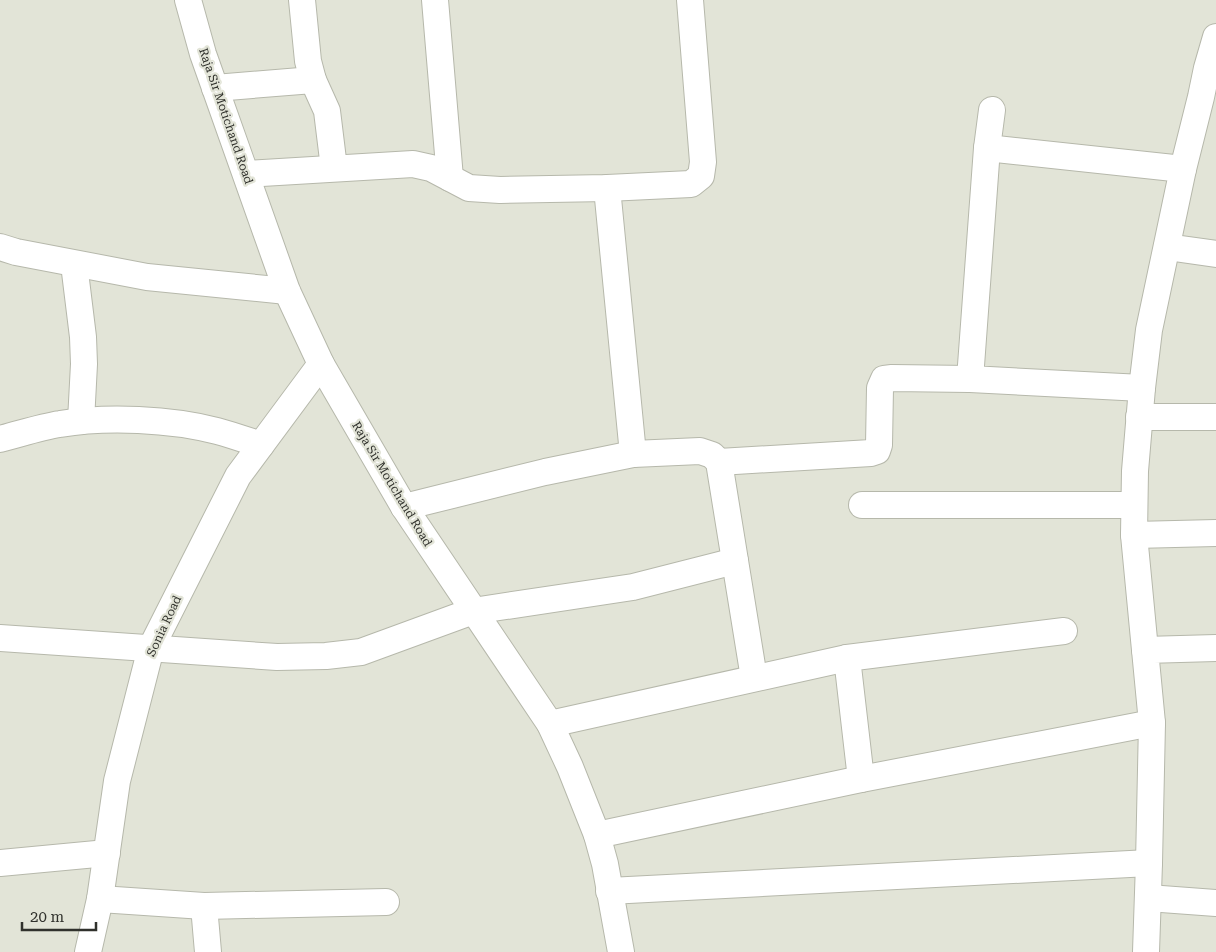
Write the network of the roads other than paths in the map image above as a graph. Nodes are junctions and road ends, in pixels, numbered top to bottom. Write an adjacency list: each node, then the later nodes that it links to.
1 (188, 0): 7 (street, Raja Sir Motichand Road)
2 (302, 0): 6 (street)
3 (435, 0): 14 (street)
4 (690, 0): 15 (street)
5 (1216, 37): 8 (street)
6 (314, 80): 7 (street); 11 (street)
7 (216, 88): 13 (street, Raja Sir Motichand Road)
8 (1209, 98): 12 (street)
9 (992, 110): 10 (street)
10 (988, 148): 12 (street); 22 (street)
11 (334, 168): 13 (street); 14 (street)
12 (1183, 169): 17 (street)
13 (247, 174): 20 (street, Raja Sir Motichand Road)
14 (450, 178): 15 (street)
15 (607, 188): 29 (street)
16 (0, 247): 19 (street)
17 (1167, 247): 18 (street); 23 (street)
18 (1216, 254)
19 (74, 264): 20 (street); 26 (street)
20 (287, 291): 21 (street, Raja Sir Motichand Road)
21 (321, 364): 28 (street, Sonia Road); 33 (street, Raja Sir Motichand Road)
22 (970, 379): 23 (street); 30 (street)
23 (1142, 388): 24 (street)
24 (1139, 417): 25 (street); 32 (street)
25 (1216, 417)
26 (81, 421): 27 (street); 28 (street)
27 (0, 439)
28 (261, 445): 40 (street, Sonia Road)
29 (633, 454): 30 (street); 33 (street)
30 (719, 462): 36 (street)
31 (862, 505): 32 (street)
32 (1134, 505): 35 (street)
33 (404, 507): 37 (street, Raja Sir Motichand Road)
34 (1216, 533): 35 (street)
35 (1134, 535): 42 (street)
36 (735, 561): 37 (street); 44 (street)
37 (473, 611): 40 (street); 46 (street, Raja Sir Motichand Road)
38 (1064, 631): 43 (street)
39 (0, 638): 40 (street)
40 (151, 648): 49 (street, Sonia Road)
41 (1216, 648): 42 (street)
42 (1145, 650): 45 (street)
43 (847, 658): 44 (street); 47 (street)
44 (754, 678): 46 (street)
45 (1152, 723): 47 (street); 51 (street)
46 (550, 724): 48 (street, Raja Sir Motichand Road)
47 (861, 779): 48 (street)
48 (597, 835): 52 (street, Raja Sir Motichand Road)
49 (107, 853): 50 (street); 54 (street, Sonia Road)
50 (0, 863)
51 (1150, 863): 52 (street); 53 (street)
52 (609, 891): 60 (street, Raja Sir Motichand Road)
53 (1148, 898): 56 (street); 61 (street)
54 (100, 899): 57 (street); 58 (street, Sonia Road)
55 (386, 902): 57 (street)
56 (1216, 903)
57 (204, 906): 59 (street)
58 (88, 952)
59 (208, 952)
60 (621, 952)
61 (1146, 952)

